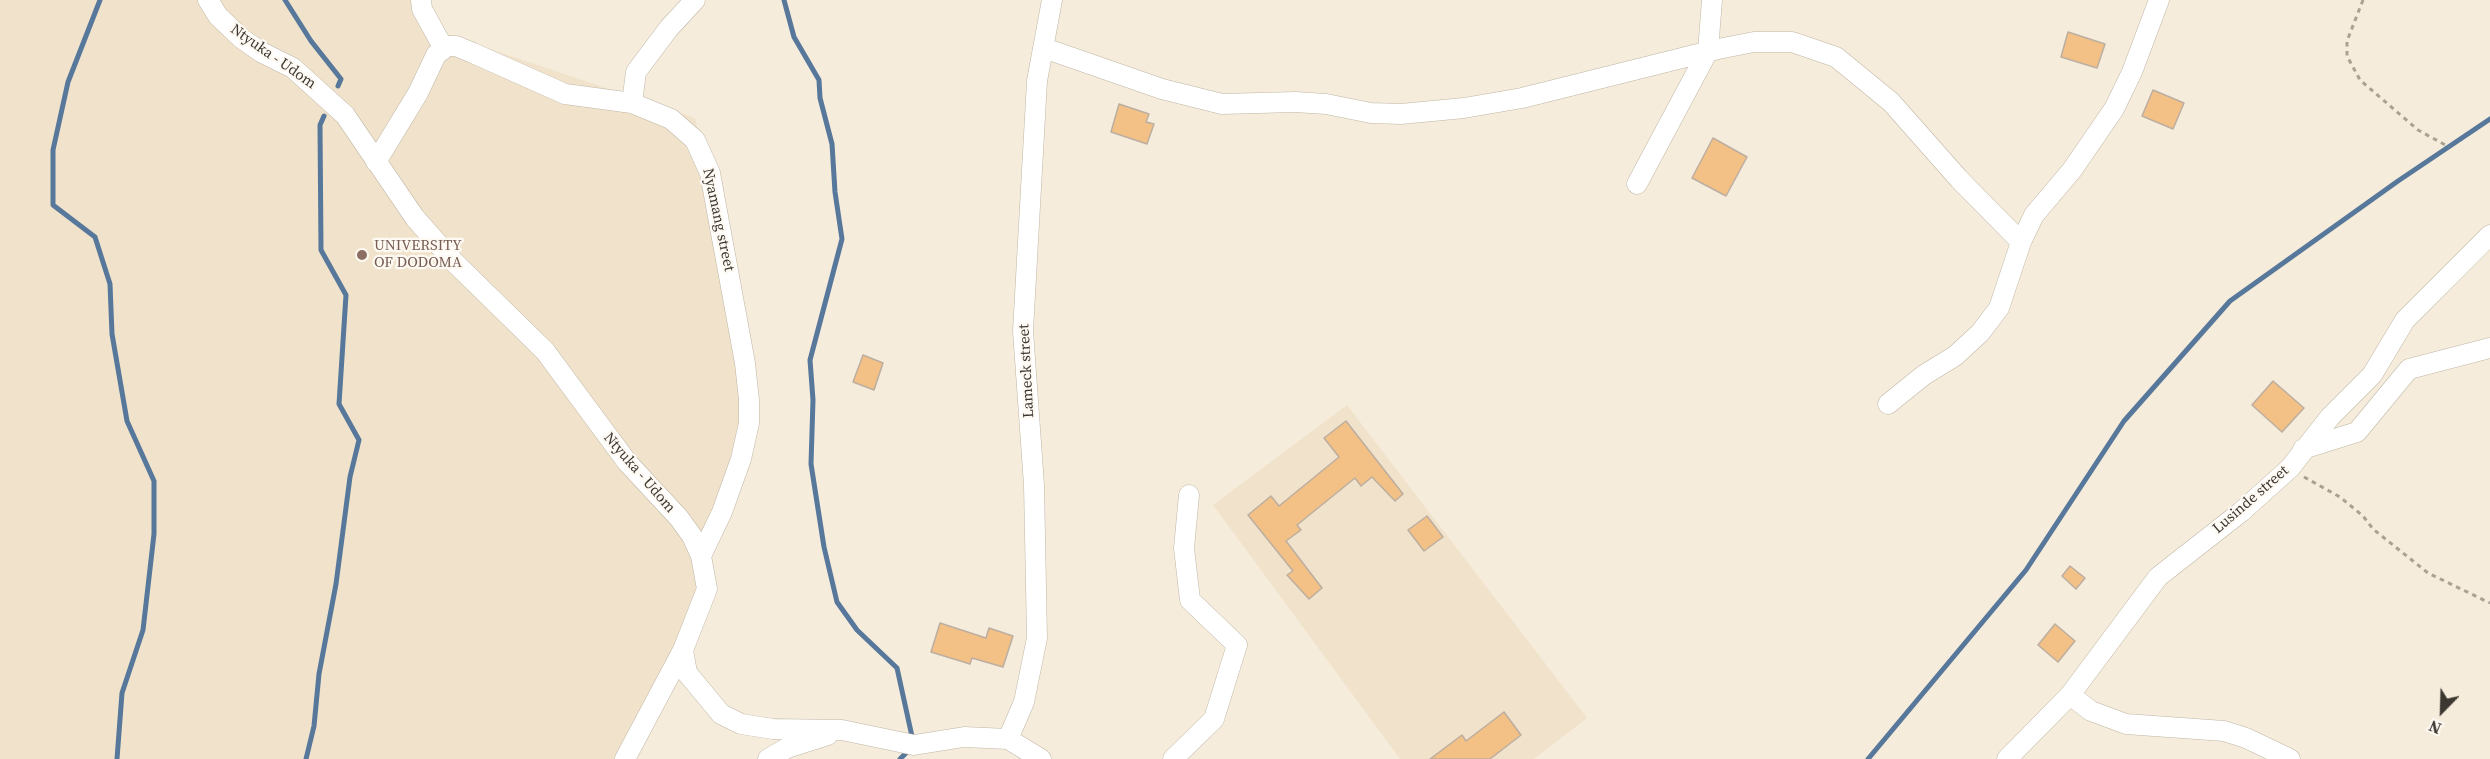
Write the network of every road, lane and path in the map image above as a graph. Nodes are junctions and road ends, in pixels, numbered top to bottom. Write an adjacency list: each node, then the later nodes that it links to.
1 (208, 0): 13 (street, Ntyuka - Udom)
2 (422, 0): 9 (street)
3 (695, 0): 11 (street)
4 (1052, 0): 8 (street, Lameck street)
5 (1712, 0): 10 (street)
6 (2159, 0): 16 (street)
7 (2363, 0): 12 (path)
8 (1044, 48): 10 (street); 27 (street, Lameck street)
9 (444, 49): 11 (street, Nyamang street); 13 (street)
10 (1708, 51): 14 (street); 16 (street)
11 (632, 103): 22 (street, Nyamang street)
12 (2449, 147)
13 (376, 162): 22 (street, Ntyuka - Udom)
14 (1637, 184)
15 (2490, 236): 19 (street, Lusinde street)
16 (2021, 242): 18 (street)
17 (2490, 348): 19 (street)
18 (1888, 404)
19 (2303, 449): 20 (street, Lusinde street)
20 (2290, 468): 23 (path); 25 (street, Lusinde street)
21 (1189, 495): 31 (street)
22 (701, 556): 24 (street, Ntyuka - Udom)
23 (2490, 603)
24 (683, 650): 26 (street); 28 (street, Ntyuka - Udom)
25 (2070, 695): 32 (street, Lusinde street); 33 (street)
26 (842, 730): 27 (street); 29 (street)
27 (1008, 739): 30 (street)
28 (625, 759)
29 (768, 759)
30 (1041, 759)
31 (1173, 759)
32 (2007, 759)
33 (2290, 759)

